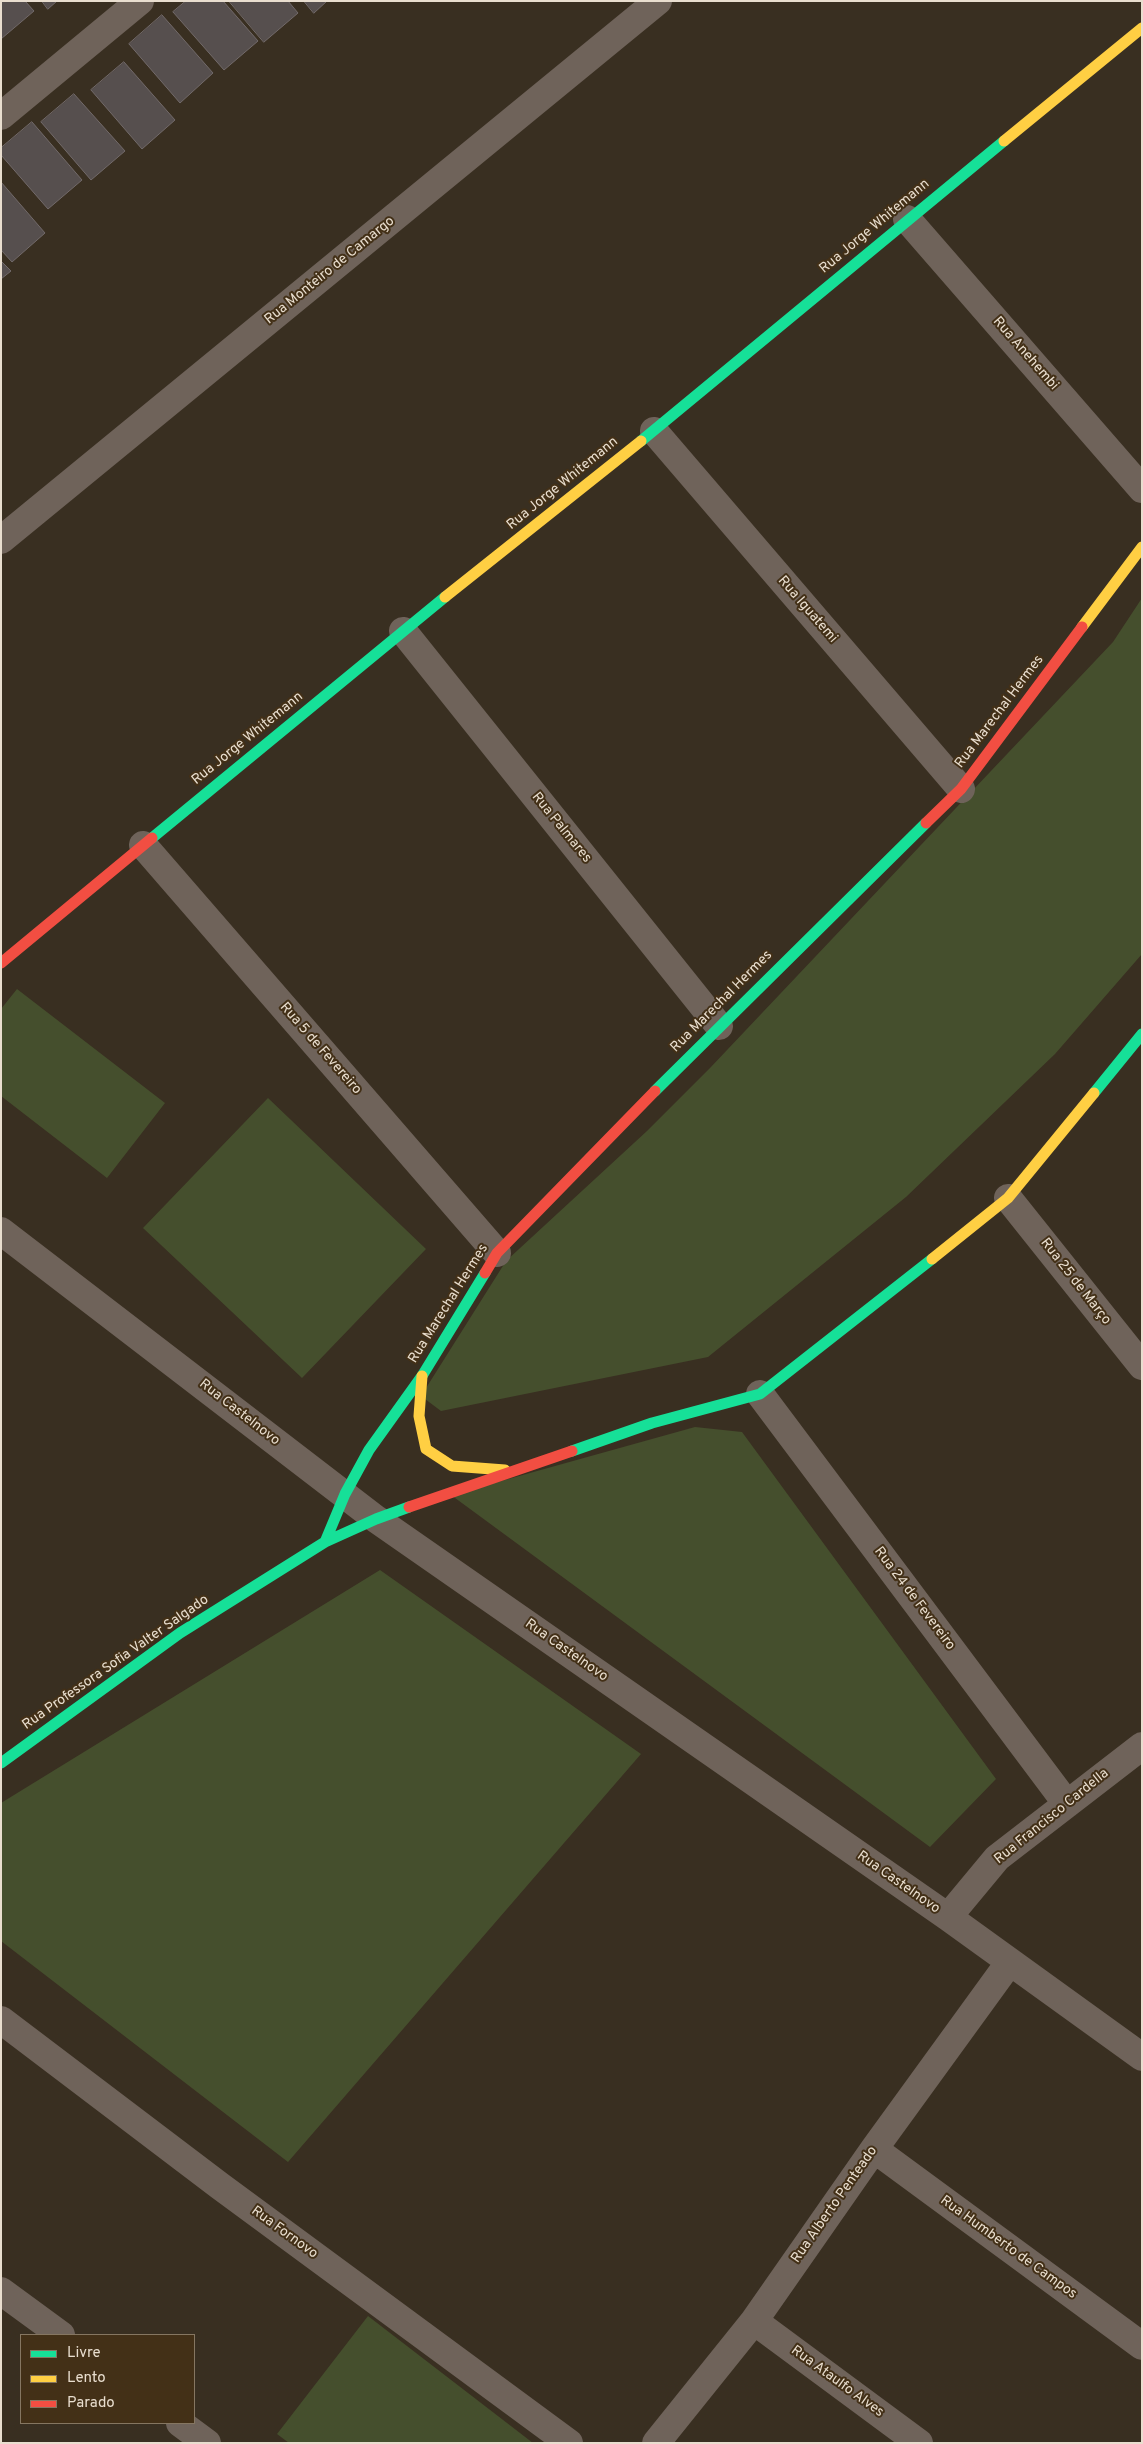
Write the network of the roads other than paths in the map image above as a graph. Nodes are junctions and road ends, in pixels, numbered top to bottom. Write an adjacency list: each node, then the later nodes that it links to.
1 (140, 1): 4 (street)
2 (658, 1): 8 (street, Rua Monteiro de Camargo)
3 (1142, 28): 5 (street, Rua Jorge Whitemann)
4 (1, 116)
5 (907, 219): 6 (street, Rua Jorge Whitemann); 7 (street, Rua Anehembi)
6 (654, 430): 10 (street, Rua Jorge Whitemann); 11 (street, Rua Iguatemi)
7 (1142, 489)
8 (1, 540)
9 (1142, 547): 11 (street, Rua Marechal Hermes)
10 (403, 631): 12 (street, Rua Jorge Whitemann); 14 (street, Rua Palmares)
11 (961, 790): 14 (street, Rua Marechal Hermes)
12 (143, 845): 13 (street, Rua Jorge Whitemann); 18 (street, Rua 5 de Fevereiro)
13 (1, 963)
14 (719, 1026): 18 (street, Rua Marechal Hermes)
15 (1142, 1034): 16 (street)
16 (1008, 1198): 19 (street, Rua 25 de Março); 21 (street)
17 (1, 1231): 23 (street, Rua Castelnovo)
18 (497, 1253): 20 (street, Rua Marechal Hermes)
19 (1142, 1366)
20 (422, 1376): 22 (street); 23 (street, Rua Marechal Hermes)
21 (760, 1394): 22 (street); 28 (street, Rua 24 de Fevereiro)
22 (519, 1471): 24 (street)
23 (345, 1494): 24 (street, Rua Castelnovo); 25 (street)
24 (376, 1519): 25 (street, Rua Professora Sofia Valter Salgado); 29 (street, Rua Castelnovo)
25 (325, 1542): 27 (street, Rua Professora Sofia Valter Salgado)
26 (1142, 1746): 28 (street, Rua Francisco Cardella)
27 (1, 1763)
28 (1067, 1804): 29 (street, Rua Francisco Cardella)
29 (948, 1917): 30 (street, Rua Castelnovo)
30 (1009, 1963): 32 (street, Rua Castelnovo); 33 (street, Rua Alberto Penteado)
31 (1, 2020): 40 (street, Rua Fornovo)
32 (1142, 2057)
33 (874, 2149): 35 (street, Rua Alberto Penteado); 37 (street, Rua Humberto de Campos)
34 (1, 2291): 36 (street)
35 (754, 2322): 41 (street, Rua Alberto Penteado); 42 (street, Rua Ataulfo Alves)
36 (60, 2334)
37 (1142, 2346)
38 (181, 2424): 39 (street)
39 (207, 2443)
40 (569, 2443)
41 (656, 2443)
42 (919, 2443)

